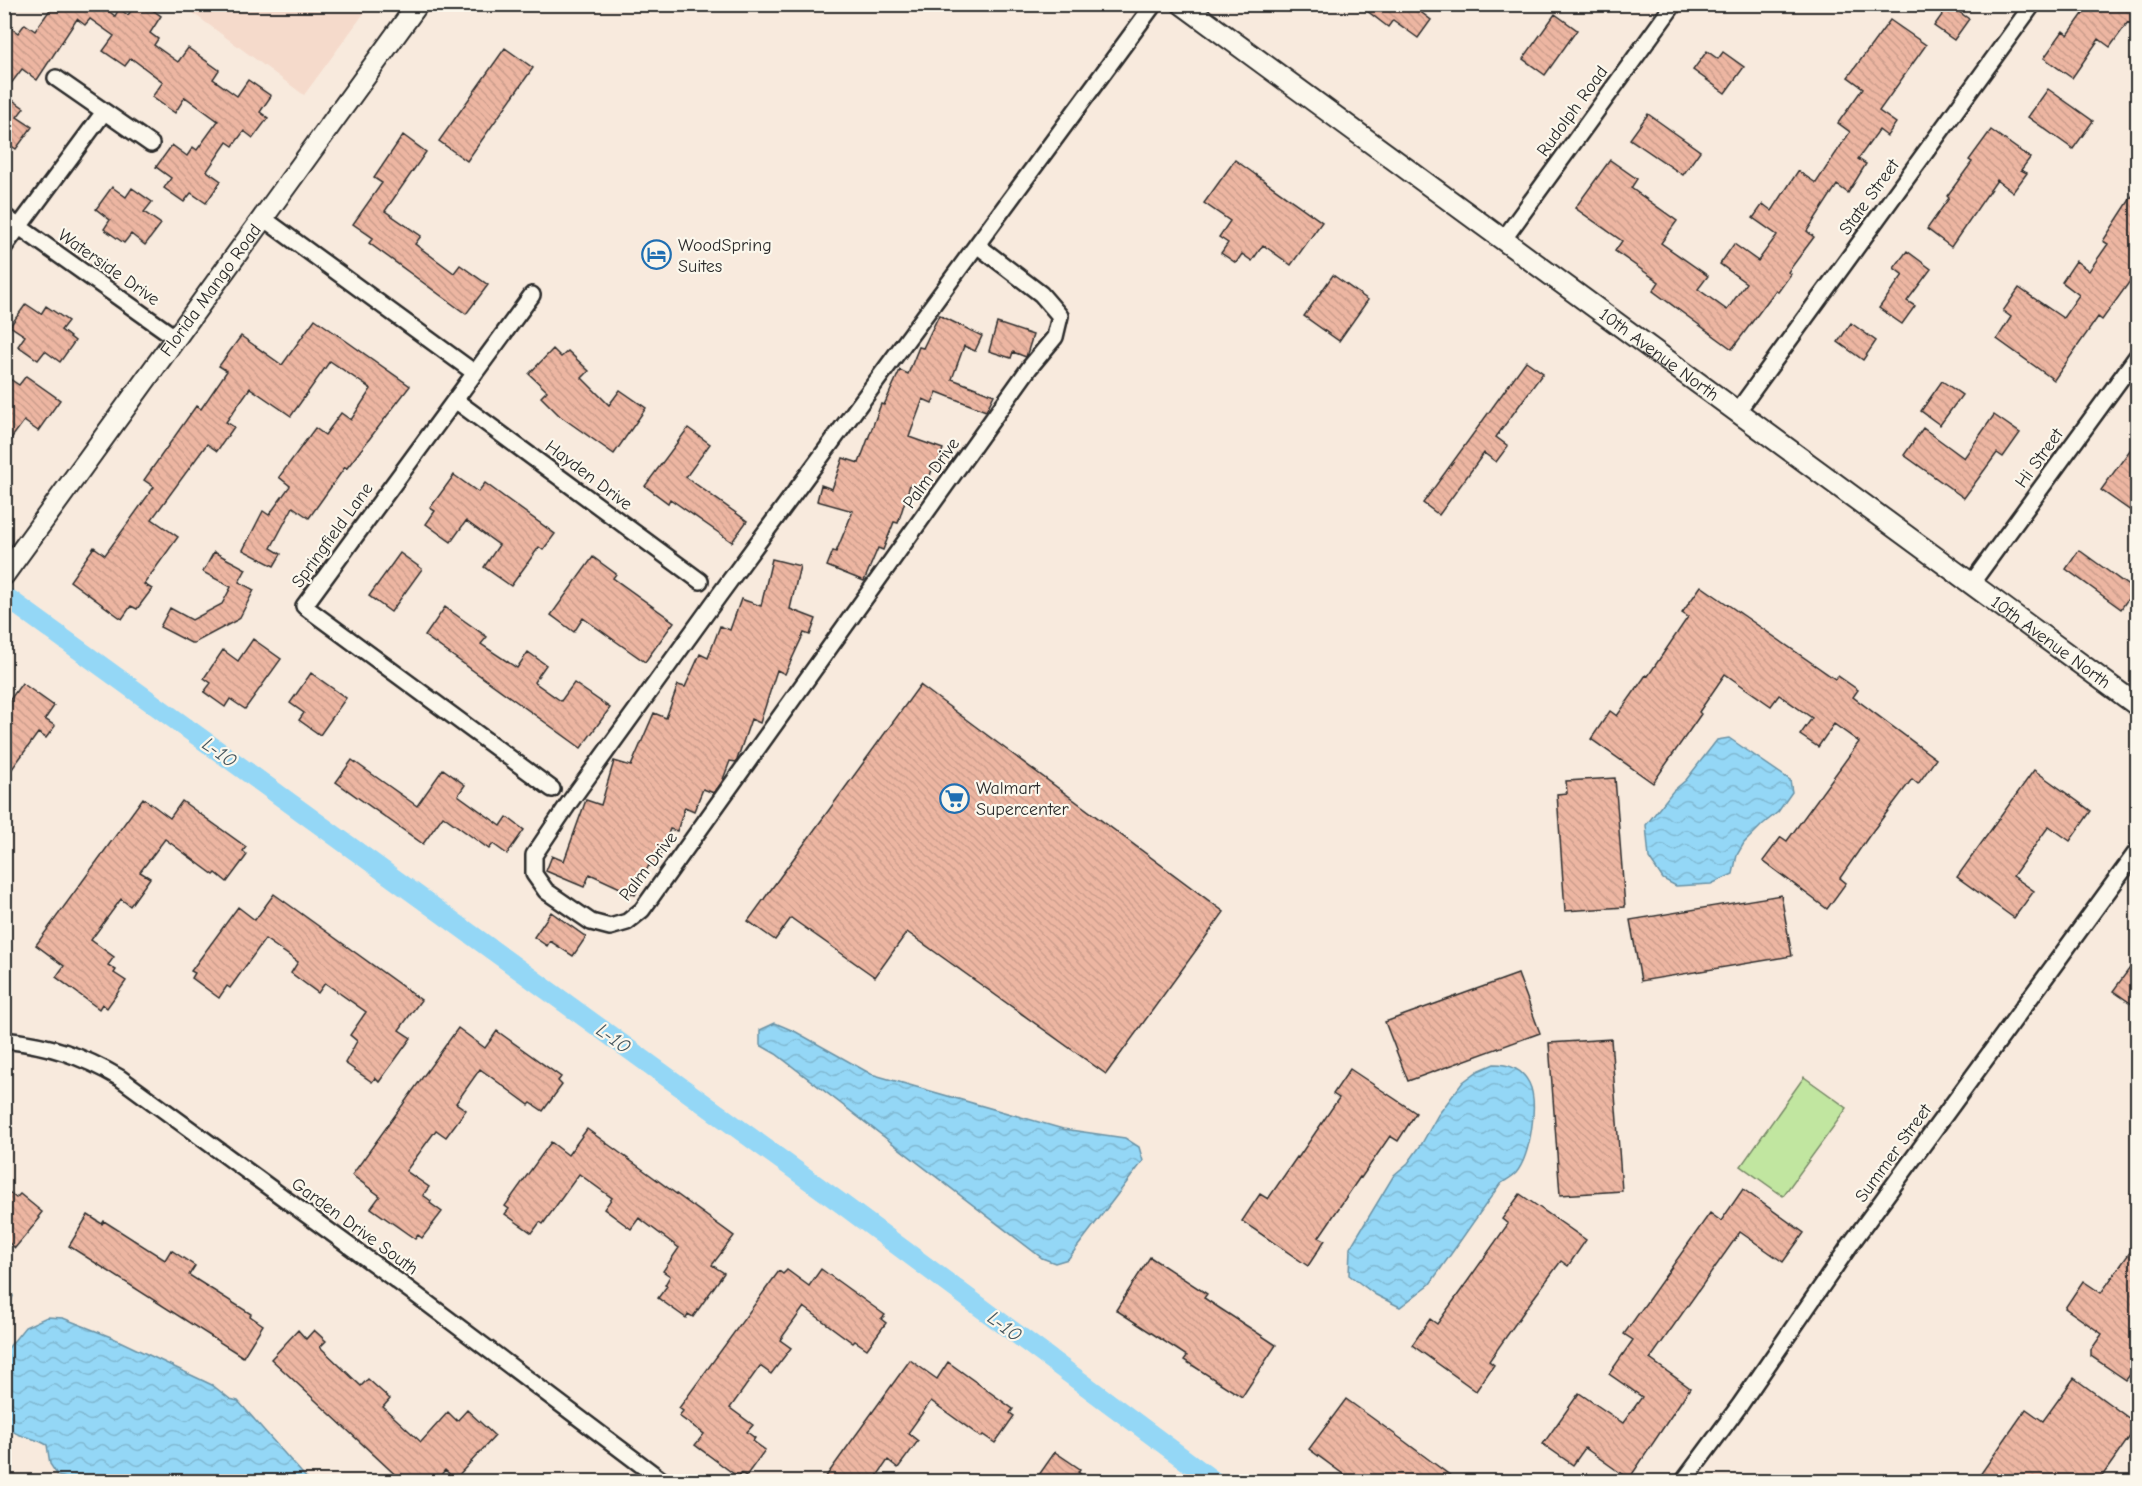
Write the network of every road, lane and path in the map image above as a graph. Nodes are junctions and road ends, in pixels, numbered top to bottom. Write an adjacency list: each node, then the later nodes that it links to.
1 (418, 4): 10 (street, Florida Mango Road)
2 (1154, 4): 13 (street, Palm Drive)
3 (1182, 4): 12 (street, 10th Avenue North)
4 (1674, 4): 12 (street, Rudolph Road)
5 (2033, 4): 20 (street, State Street)
6 (56, 78): 7 (street)
7 (105, 112): 8 (street); 11 (street)
8 (151, 144)
9 (4, 216): 11 (street, Waterside Drive)
10 (263, 218): 16 (street, Florida Mango Road); 18 (street)
11 (19, 228): 14 (street); 16 (street, Waterside Drive)
12 (1503, 240): 20 (street, 10th Avenue North)
13 (977, 245): 13 (street, Palm Drive)
14 (4, 247)
15 (532, 295): 18 (street, Springfield Lane)
16 (176, 338): 21 (street, Florida Mango Road)
17 (2138, 355): 23 (street, Hi Street)
18 (475, 373): 19 (street, Springfield Lane)
19 (455, 399): 22 (street, Hayden Drive); 25 (street, Springfield Lane)
20 (1737, 412): 23 (street, 10th Avenue North)
21 (4, 575)
22 (700, 581)
23 (1971, 584): 24 (street, 10th Avenue North)
24 (2138, 706)
25 (552, 789)
26 (2138, 850): 29 (street, Summer Street)
27 (4, 1040): 28 (street, Garden Drive South)
28 (664, 1482)
29 (1683, 1482)

